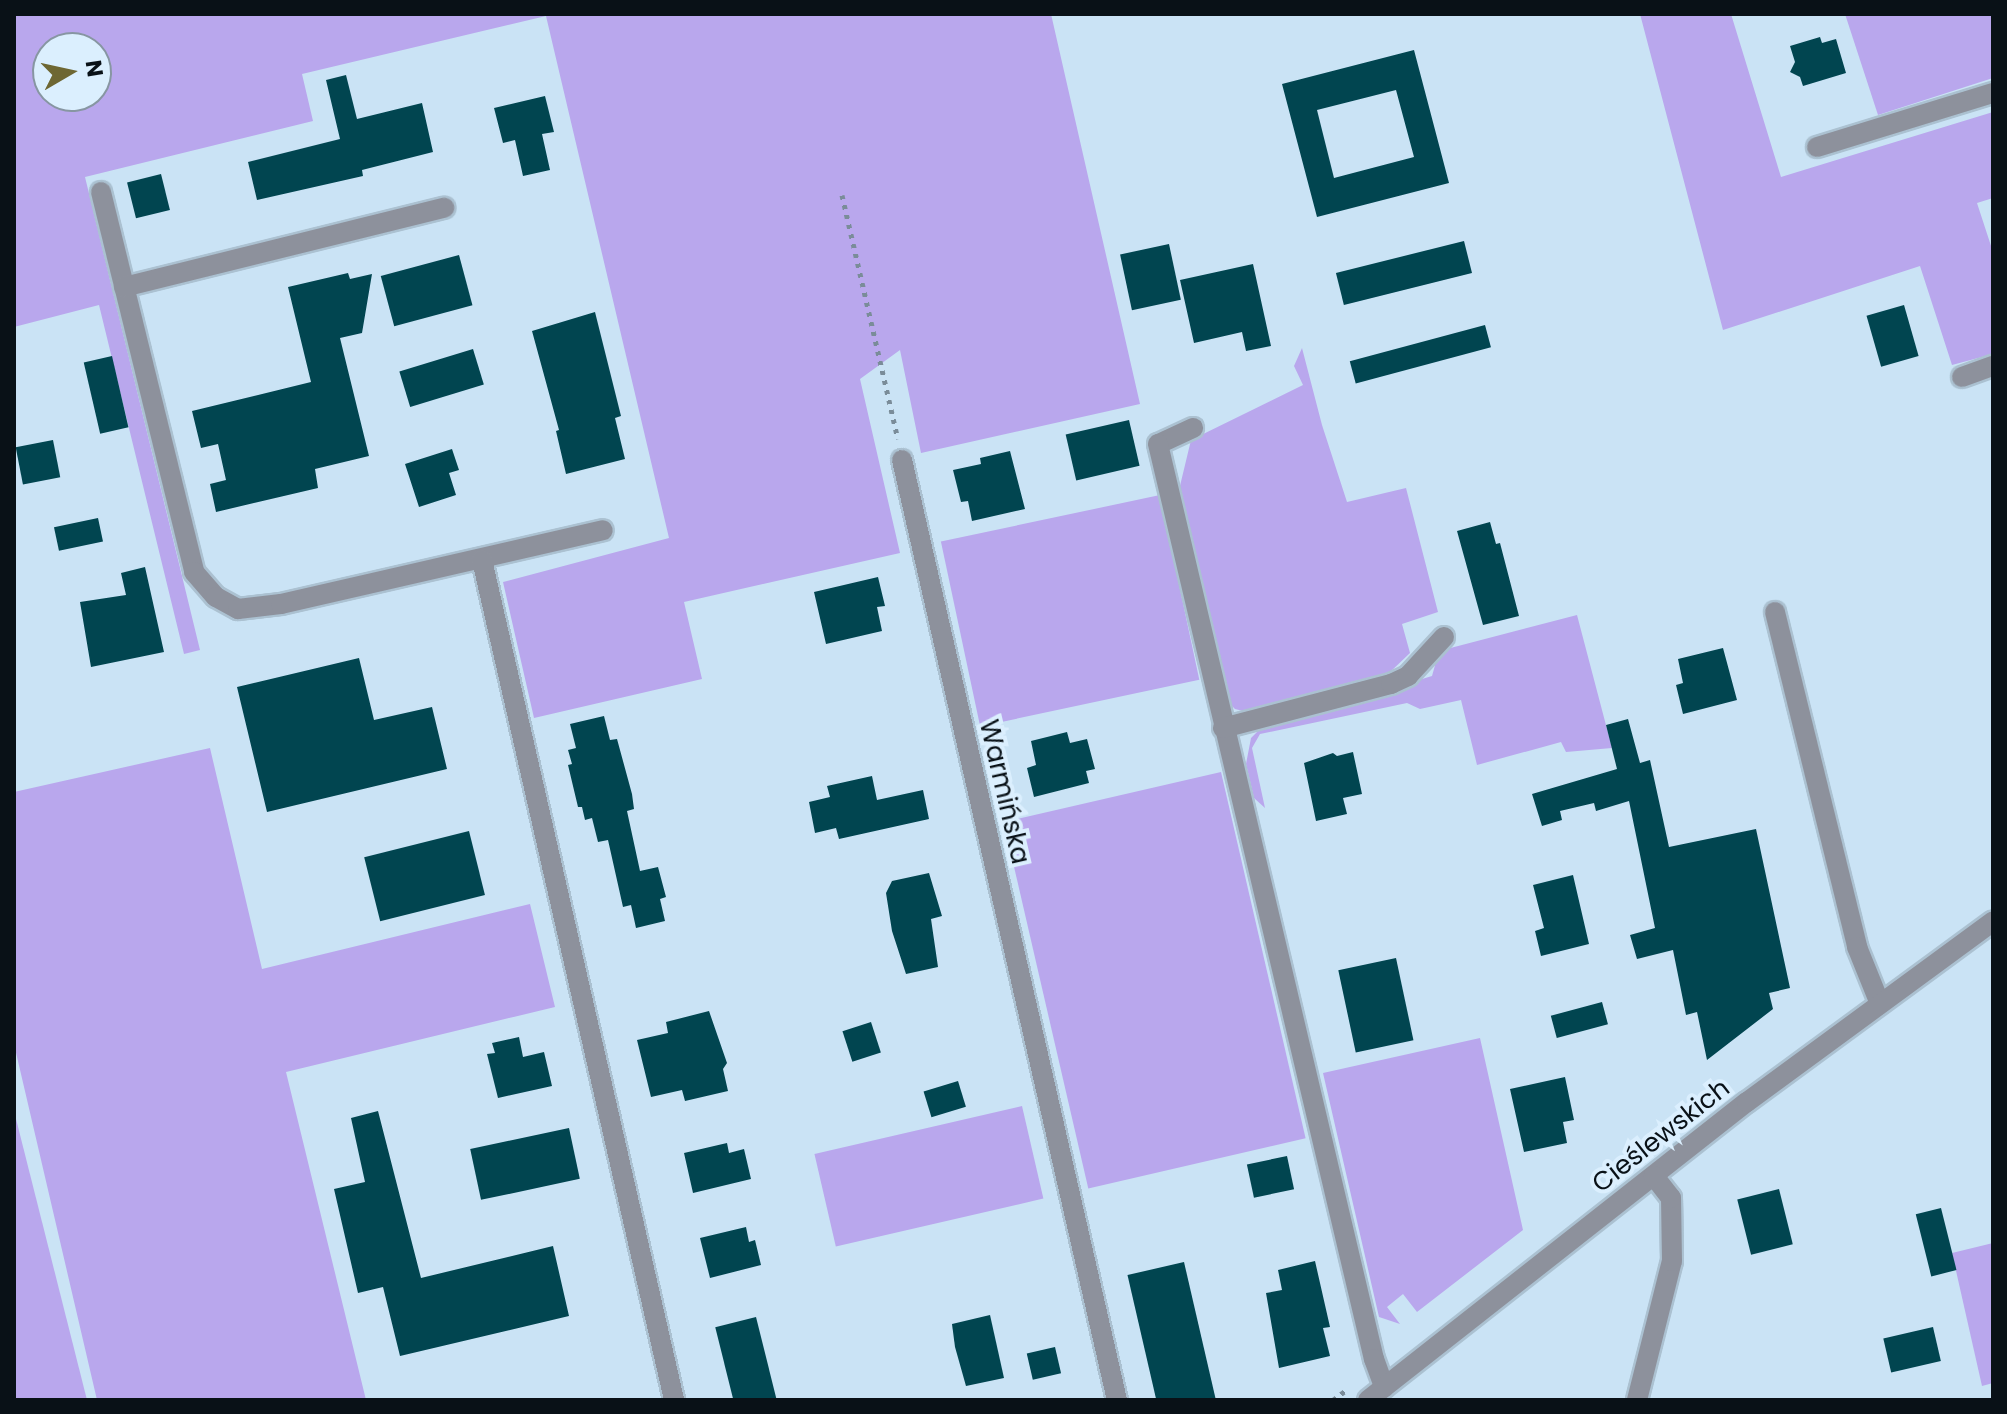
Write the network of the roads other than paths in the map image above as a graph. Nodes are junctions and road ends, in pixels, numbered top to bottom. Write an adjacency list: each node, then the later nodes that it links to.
1 (1993, 93): 2 (street)
2 (1817, 147)
3 (101, 192): 5 (street)
4 (444, 208): 5 (street)
5 (124, 287): 11 (street)
6 (1993, 366): 7 (street)
7 (1962, 377)
8 (1193, 428): 14 (street)
9 (902, 460): 20 (street, Warmińska)
10 (603, 530): 11 (street)
11 (482, 560): 19 (street)
12 (1775, 612): 16 (street)
13 (1444, 637): 14 (street)
14 (1223, 728): 18 (street)
15 (1993, 921): 16 (street, Cieślewskich)
16 (1880, 1004): 17 (street, Cieślewskich)
17 (1654, 1176): 18 (street, Cieślewskich); 22 (street)
18 (1384, 1387): 21 (street, Cieślewskich)
19 (674, 1400)
20 (1117, 1400)
21 (1368, 1400)
22 (1637, 1400)

